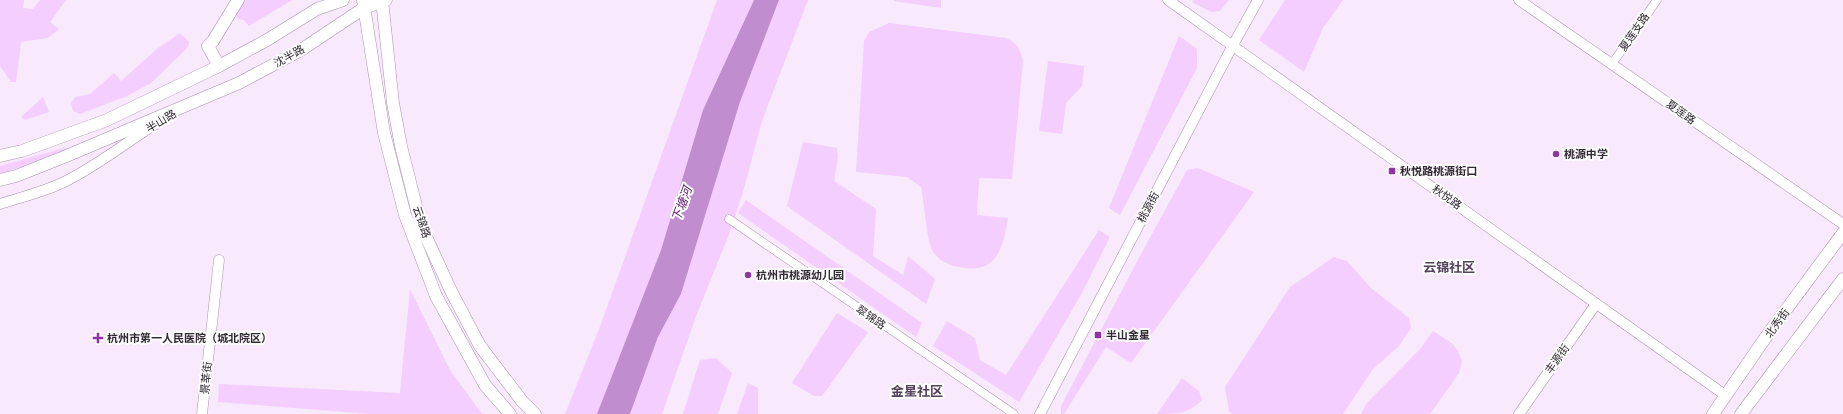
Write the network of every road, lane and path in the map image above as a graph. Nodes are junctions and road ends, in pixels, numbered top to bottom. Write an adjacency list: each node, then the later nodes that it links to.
1 (238, 0): 11 (main road)
2 (343, 0): 11 (main road)
3 (1168, 0): 9 (street, 秋悦路)
4 (1258, 0): 9 (street, 桃源街)
5 (1519, 0): 10 (street, 夏莲路)
6 (1657, 0): 10 (street, 夏莲支路)
7 (384, 1): 8 (main road, 沈半路); 25 (main road, 云锦路)
8 (364, 4): 12 (main road, 沈半路); 24 (main road, 云锦路)
9 (1232, 45): 21 (street, 秋悦路); 27 (street, 桃源街)
10 (1612, 64): 17 (street, 夏莲路)
11 (219, 66): 13 (main road, 半山路)
12 (186, 105): 14 (main road, 半山路); 15 (street, 半山路)
13 (0, 156)
14 (0, 180)
15 (0, 204)
16 (728, 219): 26 (street, 翠锦路)
17 (1843, 224)
18 (1843, 233): 22 (main road, 北秀街)
19 (219, 260): 23 (street, 景莘街)
20 (1843, 279): 30 (main road)
21 (1596, 304): 22 (street, 秋悦路); 28 (street, 丰源街)
22 (1725, 395): 29 (main road, 北秀街)
23 (202, 414)
24 (510, 414)
25 (535, 414)
26 (1014, 414)
27 (1040, 414)
28 (1519, 414)
29 (1713, 414)
30 (1741, 414)

